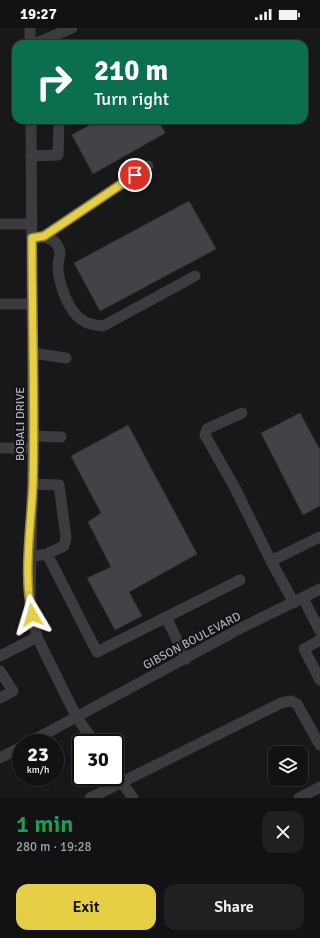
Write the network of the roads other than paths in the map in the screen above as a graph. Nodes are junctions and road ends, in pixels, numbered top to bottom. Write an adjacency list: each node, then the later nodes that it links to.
1 (30, 28): 4 (street)
2 (72, 28): 3 (street)
3 (59, 31): 5 (street)
4 (32, 40)
5 (40, 40)
6 (31, 124): 8 (street, BOBALI DRIVE)
7 (59, 124): 8 (street)
8 (31, 156): 11 (street, BOBALI DRIVE)
9 (148, 166): 12 (street)
10 (0, 224): 11 (street)
11 (32, 224): 13 (street, BOBALI DRIVE)
12 (44, 236): 13 (street); 14 (street)
13 (32, 238): 16 (street, BOBALI DRIVE)
14 (195, 276)
15 (0, 304): 16 (street)
16 (32, 304): 17 (street, BOBALI DRIVE)
17 (32, 353): 18 (street); 20 (street, BOBALI DRIVE)
18 (66, 358)
19 (242, 413): 28 (street)
20 (33, 436): 21 (street); 23 (street, BOBALI DRIVE)
21 (61, 437)
22 (0, 448): 23 (street)
23 (33, 448): 24 (street, BOBALI DRIVE)
24 (33, 484): 26 (street); 27 (street, BOBALI DRIVE)
25 (320, 537): 28 (street)
26 (47, 554): 27 (street); 32 (street)
27 (29, 557): 34 (street, BOBALI DRIVE)
28 (271, 561): 31 (street)
29 (240, 580): 32 (street)
30 (320, 589): 31 (street, GIBSON BOULEVARD)
31 (298, 600): 33 (street); 37 (street, GIBSON BOULEVARD)
32 (166, 617): 37 (street)
33 (320, 631)
34 (37, 637): 36 (street); 41 (street, BOBALI DRIVE)
35 (320, 640): 39 (street)
36 (0, 656)
37 (186, 659): 41 (street, GIBSON BOULEVARD)
38 (0, 671): 40 (street)
39 (320, 680)
40 (0, 698)
41 (77, 718): 42 (street, GIBSON BOULEVARD); 43 (street, BOBALI DRIVE)
42 (46, 734)
43 (89, 734)
44 (320, 745): 47 (street)
45 (12, 752): 46 (street)
46 (0, 758)
47 (124, 774)
48 (106, 786): 51 (street)
49 (124, 786): 52 (street)
50 (320, 787): 53 (street)
51 (90, 798)
52 (132, 798)
53 (298, 798)

